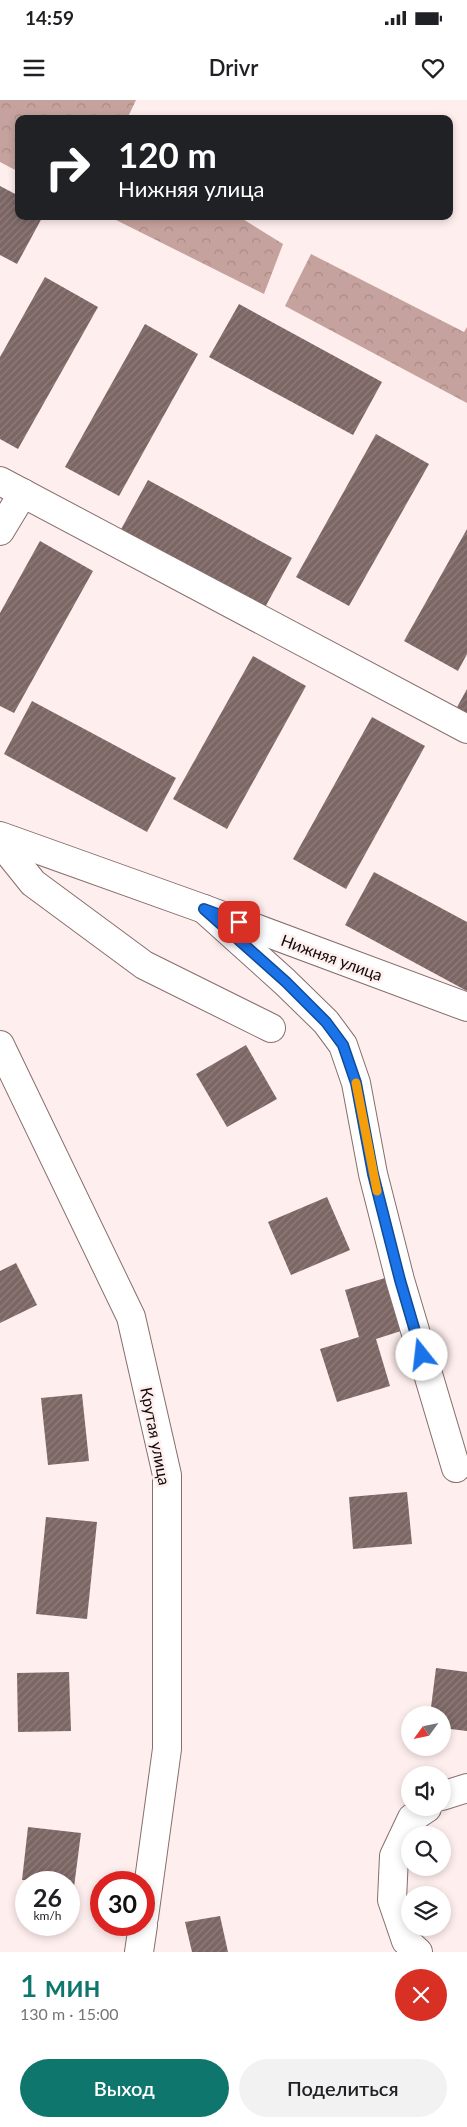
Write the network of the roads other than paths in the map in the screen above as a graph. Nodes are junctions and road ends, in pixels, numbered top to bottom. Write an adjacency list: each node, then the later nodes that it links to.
1 (12, 487): 2 (street); 3 (street)
2 (0, 531)
3 (467, 729)
4 (0, 836): 6 (street, Нижняя улица)
5 (0, 842): 8 (street)
6 (204, 909): 7 (street, Нижняя улица); 10 (street)
7 (467, 1007)
8 (271, 1028)
9 (0, 1045): 14 (street, Крутая улица)
10 (456, 1468)
11 (467, 1788): 12 (street)
12 (451, 1793)
13 (415, 1816): 17 (street)
14 (150, 1871)
15 (141, 1936): 16 (street)
16 (139, 1952)
17 (418, 1952)

